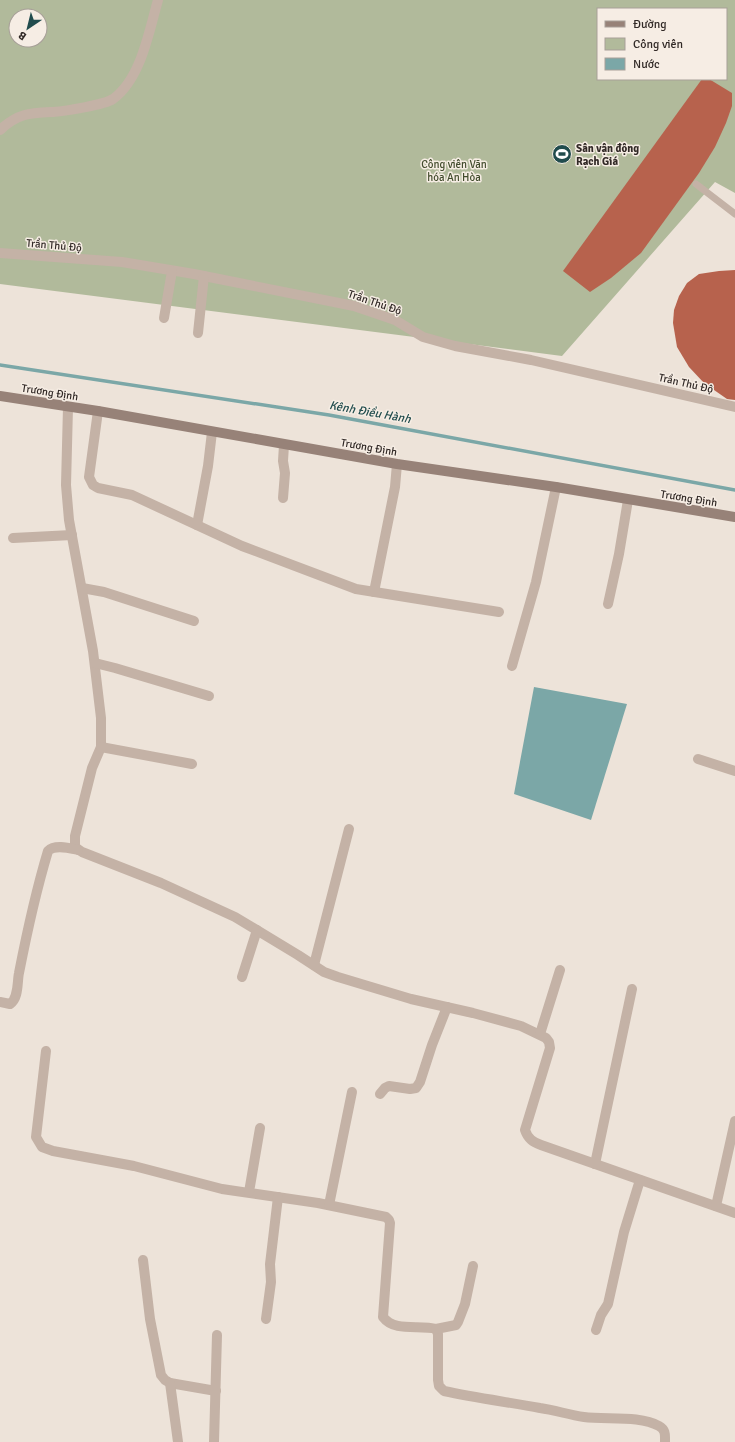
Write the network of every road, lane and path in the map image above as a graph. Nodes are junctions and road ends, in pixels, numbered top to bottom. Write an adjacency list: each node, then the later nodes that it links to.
1 (158, 0): 2 (street)
2 (0, 130)
3 (696, 184): 4 (lane)
4 (735, 214)
5 (0, 253): 6 (street, Trần Thủ Độ)
6 (172, 271): 7 (street, Trần Thủ Độ); 8 (street)
7 (204, 276): 9 (street); 12 (street, Trần Thủ Độ)
8 (164, 318)
9 (198, 333)
10 (0, 396): 11 (street, Trương Định)
11 (68, 407): 13 (street, Trương Định); 22 (street)
12 (735, 407)
13 (98, 411): 14 (street, Trương Định); 21 (street)
14 (212, 432): 15 (street, Trương Định); 21 (street)
15 (284, 445): 16 (street, Trương Định); 18 (street)
16 (397, 464): 17 (street, Trương Định); 25 (street)
17 (556, 488): 19 (street, Trương Định); 30 (street)
18 (283, 498)
19 (628, 500): 20 (street, Trương Định); 26 (street)
20 (735, 517)
21 (197, 525): 25 (street)
22 (72, 535): 23 (street); 24 (street)
23 (13, 538)
24 (82, 588): 28 (street); 29 (street)
25 (374, 592): 27 (street)
26 (608, 604)
27 (499, 612)
28 (194, 621)
29 (94, 663): 31 (street); 32 (street)
30 (512, 666)
31 (209, 696)
32 (101, 747): 34 (street); 37 (street)
33 (698, 759): 35 (street)
34 (192, 764)
35 (735, 771)
36 (349, 829): 39 (street)
37 (78, 850): 38 (street); 43 (street)
38 (257, 930): 39 (street); 41 (street)
39 (314, 965): 44 (street)
40 (560, 970): 45 (street)
41 (242, 977)
42 (632, 989): 51 (street)
43 (0, 1002)
44 (447, 1007): 45 (street); 48 (street)
45 (540, 1034): 51 (street)
46 (46, 1051): 53 (street)
47 (352, 1092): 55 (street)
48 (380, 1094)
49 (735, 1121): 56 (street)
50 (260, 1128): 53 (street)
51 (595, 1164): 52 (street)
52 (640, 1180): 56 (street); 62 (street)
53 (249, 1192): 54 (street)
54 (278, 1197): 55 (street); 60 (street)
55 (328, 1205): 61 (street)
56 (716, 1206): 57 (street)
57 (735, 1213)
58 (142, 1260): 64 (street)
59 (473, 1266): 61 (street)
60 (266, 1319)
61 (436, 1329): 68 (street)
62 (596, 1330)
63 (217, 1335): 65 (street)
64 (170, 1383): 65 (street); 66 (street)
65 (216, 1391): 67 (street)
66 (178, 1442)
67 (214, 1442)
68 (665, 1442)

